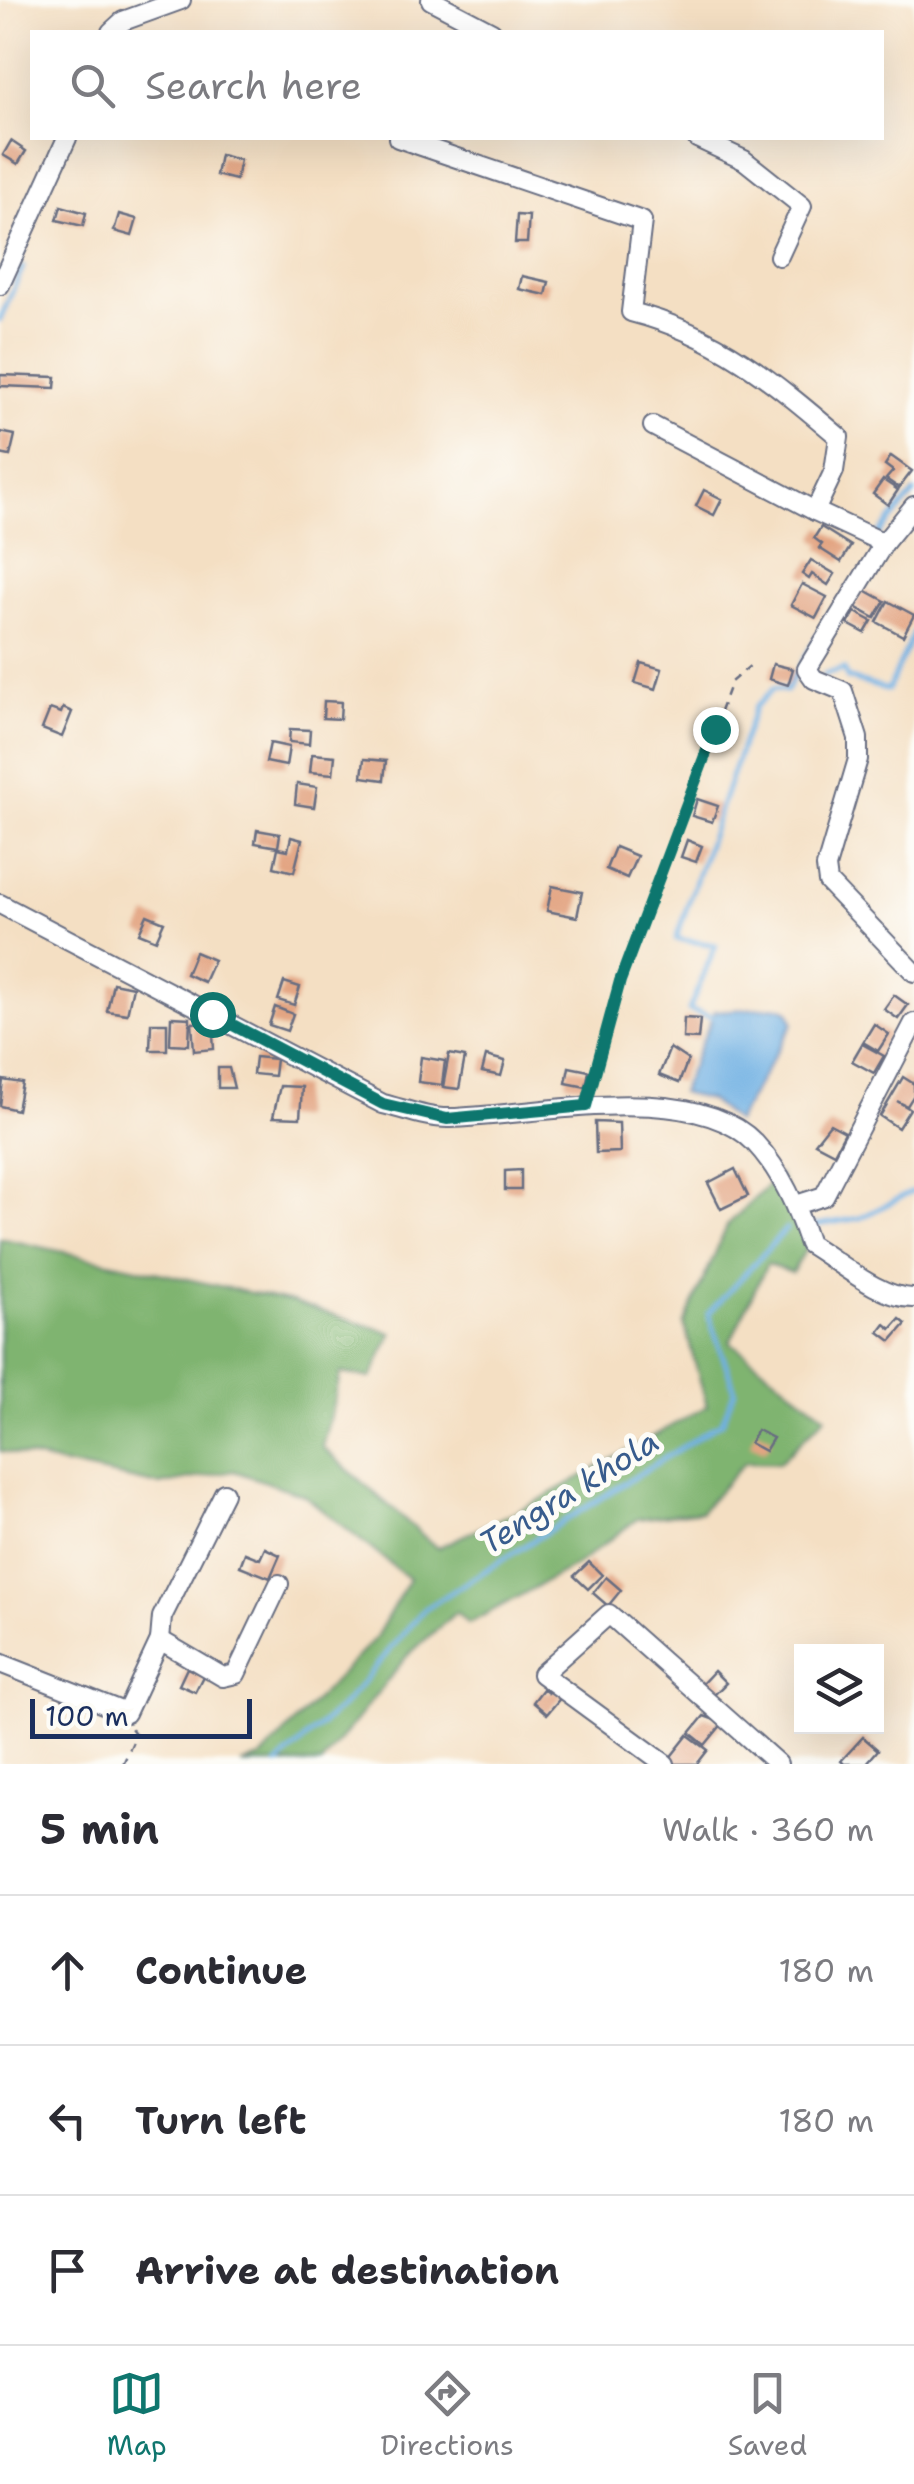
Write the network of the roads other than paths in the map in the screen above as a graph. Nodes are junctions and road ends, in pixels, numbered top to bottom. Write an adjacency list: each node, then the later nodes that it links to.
1 (181, 0): 3 (street)
2 (432, 0): 4 (street)
3 (113, 30)
4 (488, 30)
5 (66, 140): 9 (street)
6 (404, 140): 12 (street)
7 (701, 140): 8 (street)
8 (780, 256)
9 (0, 286)
10 (653, 426): 12 (street)
11 (914, 506): 13 (street)
12 (815, 511): 13 (street)
13 (884, 543): 15 (street)
14 (0, 904): 17 (street)
15 (914, 972)
16 (914, 1023): 17 (street)
17 (796, 1205): 18 (street)
18 (914, 1298)
19 (224, 1493): 21 (street)
20 (279, 1584): 21 (street)
21 (160, 1640): 22 (street)
22 (0, 1663)
23 (665, 1764): 24 (street)
24 (778, 1764)

